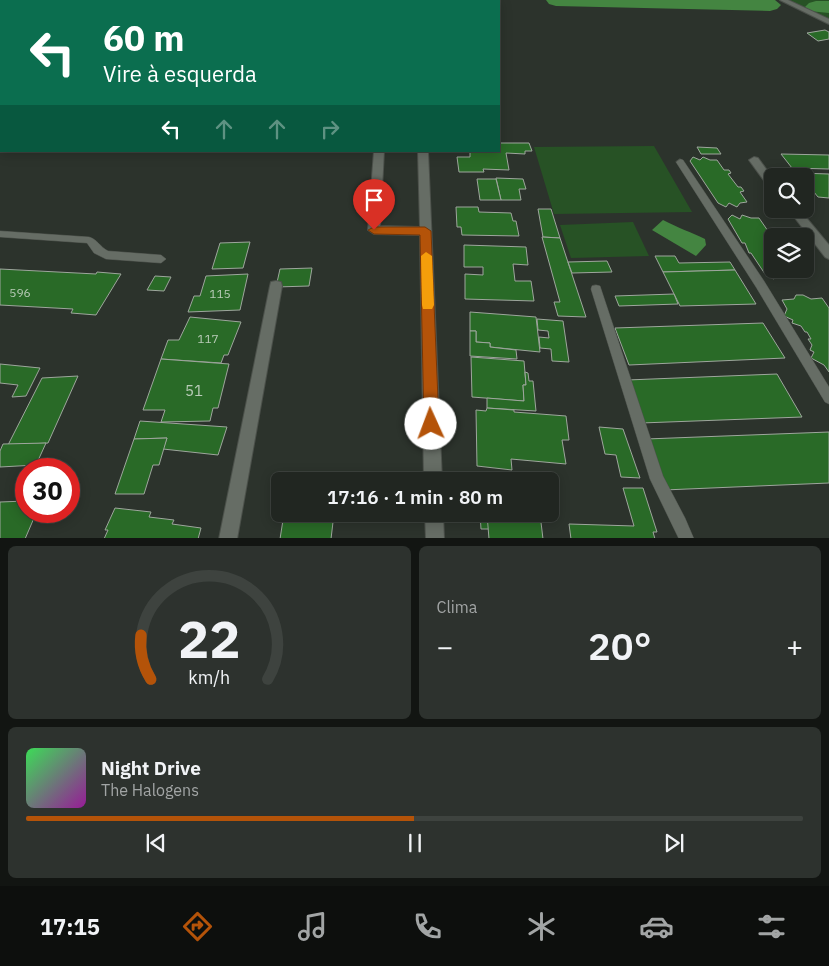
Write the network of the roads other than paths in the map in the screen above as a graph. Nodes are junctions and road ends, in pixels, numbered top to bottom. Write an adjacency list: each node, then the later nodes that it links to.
1 (782, 0): 2 (street)
2 (829, 22)
3 (379, 152): 9 (street)
4 (423, 152): 9 (street)
5 (754, 160): 7 (street)
6 (680, 162): 15 (lane)
7 (764, 173)
8 (799, 218): 11 (street)
9 (425, 231): 16 (street)
10 (0, 234): 12 (lane)
11 (829, 254)
12 (161, 259)
13 (276, 286): 18 (street)
14 (596, 288): 20 (lane)
15 (829, 398)
16 (433, 472)
17 (434, 522): 19 (street)
18 (228, 538)
19 (435, 538)
20 (687, 538)

